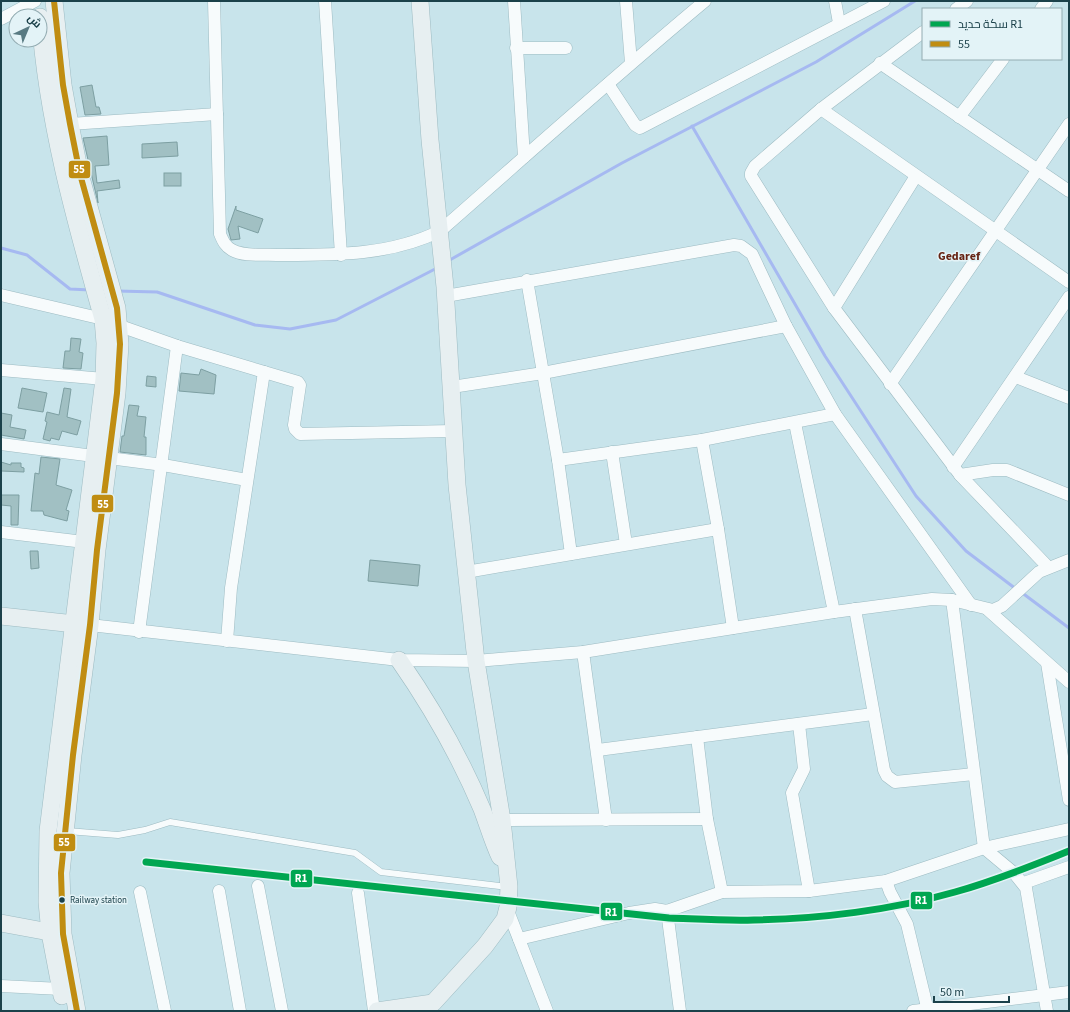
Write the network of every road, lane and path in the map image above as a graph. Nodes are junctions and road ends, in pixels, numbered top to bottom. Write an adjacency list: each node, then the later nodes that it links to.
1 (36, 1): 13 (street)
2 (54, 1): 26 (main road)
3 (214, 1): 24 (street)
4 (324, 1): 34 (street)
5 (420, 1): 33 (main road)
6 (514, 1): 17 (street)
7 (626, 1): 20 (street)
8 (705, 1): 20 (street)
9 (836, 1): 14 (street)
10 (884, 1): 14 (street)
11 (968, 1): 12 (street)
12 (958, 8)
13 (1, 19)
14 (839, 23): 22 (street)
15 (922, 33): 21 (street)
16 (44, 48): 41 (main road)
17 (516, 48): 18 (street); 28 (street)
18 (566, 48)
19 (1002, 60): 25 (street)
20 (631, 63): 22 (street)
21 (880, 63): 23 (street); 25 (street)
22 (608, 84): 28 (street)
23 (821, 109): 30 (street); 40 (street)
24 (217, 114): 26 (street); 34 (street)
25 (959, 117): 29 (street)
26 (70, 124): 42 (main road)
27 (1069, 124): 29 (street)
28 (524, 157): 33 (street)
29 (1038, 170): 31 (street); 32 (street)
30 (916, 176): 32 (street); 40 (street)
31 (1069, 191)
32 (997, 230): 36 (street); 50 (street)
33 (441, 237): 34 (street); 37 (main road)
34 (341, 255)
35 (527, 280): 37 (street); 43 (street); 47 (street)
36 (1069, 282)
37 (446, 291): 51 (main road)
38 (1, 296): 41 (street)
39 (1068, 301): 48 (street)
40 (834, 308): 50 (street)
41 (103, 319): 49 (main road)
42 (120, 326): 44 (street); 59 (main road)
43 (786, 326): 47 (street); 53 (street)
44 (178, 346): 46 (street); 61 (street)
45 (1, 370): 49 (street)
46 (264, 372): 55 (street); 63 (street)
47 (544, 373): 51 (street); 60 (street)
48 (1016, 377): 52 (street); 62 (street)
49 (104, 380): 59 (main road)
50 (890, 384): 62 (street)
51 (452, 387): 55 (main road)
52 (1069, 398)
53 (835, 414): 54 (street); 74 (street)
54 (795, 423): 56 (street); 77 (street)
55 (453, 430): 72 (main road)
56 (702, 440): 58 (street); 65 (street)
57 (1, 444): 59 (street)
58 (612, 452): 60 (street); 68 (street)
59 (101, 456): 61 (street); 67 (main road); 79 (main road)
60 (558, 460): 69 (street)
61 (162, 465): 63 (street); 81 (street)
62 (957, 471): 64 (street); 71 (street)
63 (247, 480): 82 (street)
64 (1069, 495)
65 (718, 529): 68 (street); 80 (street)
66 (1, 532): 67 (street)
67 (84, 542): 79 (main road)
68 (626, 544): 69 (street)
69 (570, 554): 72 (street)
70 (1069, 560): 71 (street)
71 (1048, 567): 76 (street)
72 (466, 572): 85 (main road)
73 (952, 600): 74 (street); 75 (street); 92 (street)
74 (970, 605): 76 (street)
75 (855, 609): 77 (street); 88 (street)
76 (988, 610): 86 (street)
77 (834, 612): 80 (street)
78 (1, 616): 79 (main road)
79 (82, 625): 81 (street); 95 (main road)
80 (733, 628): 83 (street)
81 (139, 632): 82 (street)
82 (227, 641): 84 (street)
83 (583, 652): 85 (street); 91 (street)
84 (398, 660): 85 (street); 101 (main road)
85 (476, 661): 96 (main road)
86 (1047, 663): 87 (street); 93 (street)
87 (1069, 682)
88 (873, 714): 89 (street); 92 (street)
89 (799, 724): 90 (street); 106 (street)
90 (697, 738): 91 (street); 94 (street)
91 (598, 750): 97 (street)
92 (974, 774): 99 (street)
93 (1069, 800)
94 (707, 819): 97 (street); 108 (street)
95 (60, 820): 101 (lane); 113 (main road); 113 (main road)
96 (502, 820): 97 (street); 101 (main road)
97 (606, 820)
98 (1069, 829): 99 (street)
99 (984, 848): 102 (street); 103 (street)
100 (1069, 867): 103 (street)
101 (508, 881): 110 (main road)
102 (886, 881): 106 (street); 120 (street)
103 (1024, 883): 118 (street)
104 (258, 886): 125 (street)
105 (220, 891): 124 (street)
106 (809, 891): 108 (street)
107 (140, 892): 123 (street)
108 (722, 892): 111 (street)
109 (358, 893): 126 (street)
110 (508, 911): 114 (street); 119 (main road)
111 (667, 911): 114 (street); 129 (street)
112 (1, 923): 113 (main road)
113 (57, 934): 116 (main road); 122 (main road)
114 (519, 939): 128 (street)
115 (1, 986): 116 (street)
116 (61, 989): 121 (main road)
117 (1069, 992): 118 (street)
118 (1046, 994): 120 (street); 131 (street)
119 (434, 1007): 127 (main road)
120 (928, 1010): 130 (street)
121 (66, 1011)
122 (77, 1011)
123 (165, 1011)
124 (240, 1011)
125 (282, 1011)
126 (374, 1011)
127 (377, 1011)
128 (547, 1011)
129 (680, 1011)
130 (913, 1011)
131 (1047, 1011)

